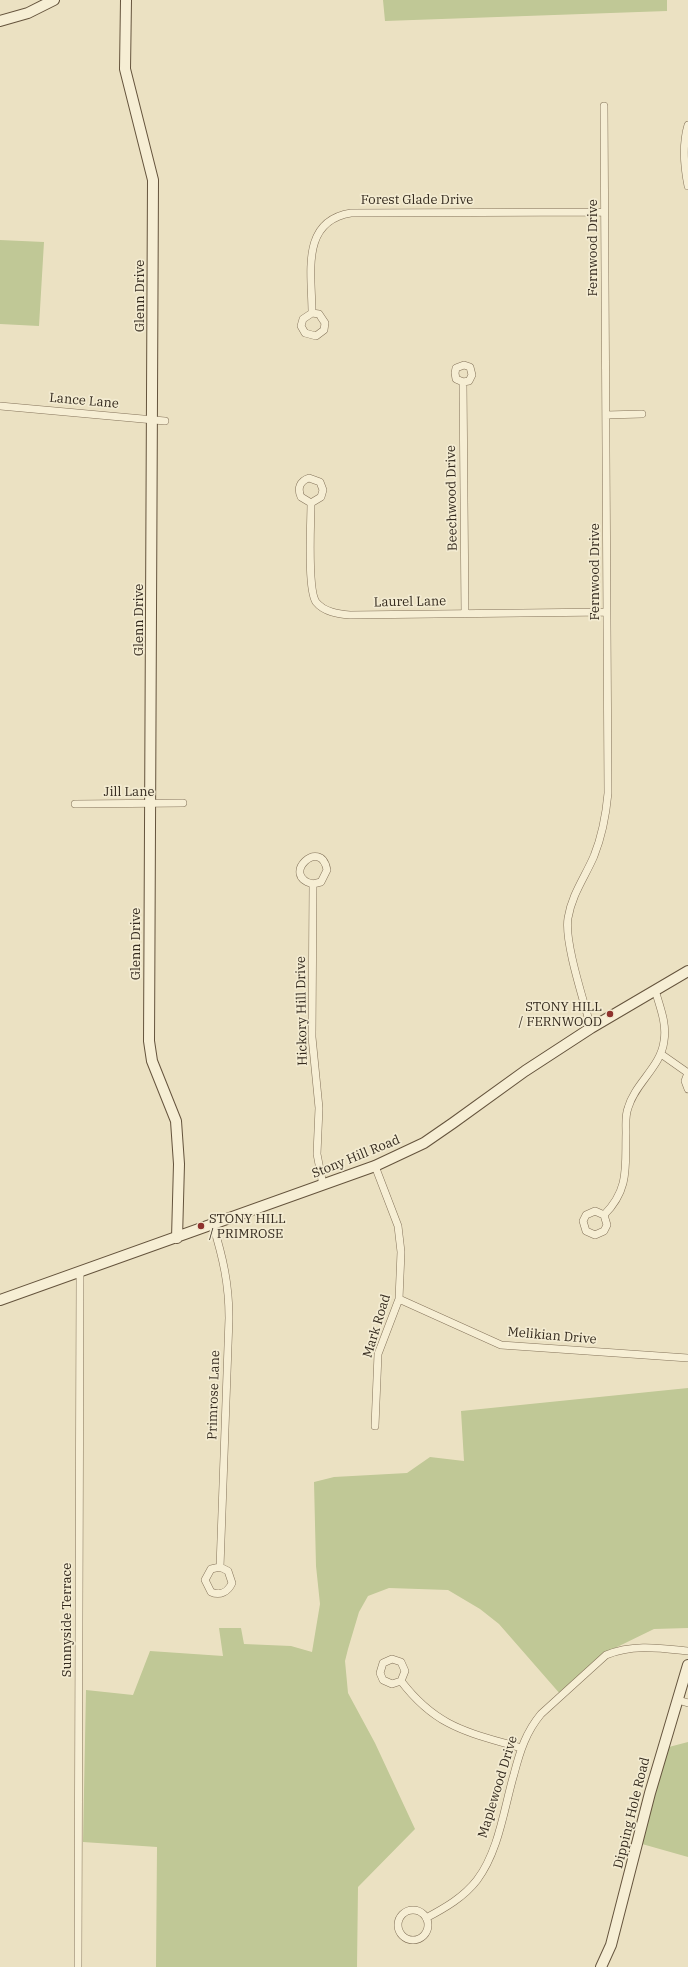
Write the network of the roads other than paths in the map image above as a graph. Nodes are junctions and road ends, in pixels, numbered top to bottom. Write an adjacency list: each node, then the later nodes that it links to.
1 (54, 0): 3 (street)
2 (126, 0): 13 (street, Glenn Drive)
3 (0, 21)
4 (604, 106): 7 (street, Fernwood Drive)
5 (688, 125): 6 (street)
6 (688, 186)
7 (604, 212): 8 (street, Forest Glade Drive); 12 (street, Fernwood Drive)
8 (312, 313)
9 (463, 382): 17 (street, Beechwood Drive)
10 (0, 406): 13 (street, Lance Lane)
11 (642, 414): 12 (street)
12 (606, 415): 16 (street, Fernwood Drive)
13 (153, 419): 14 (street, Lance Lane); 20 (street, Glenn Drive)
14 (165, 421)
15 (311, 503): 17 (street, Laurel Lane)
16 (607, 612): 17 (street, Laurel Lane); 24 (street, Fernwood Drive)
17 (465, 614)
18 (183, 803): 20 (street, Jill Lane)
19 (75, 804): 20 (street, Jill Lane)
20 (150, 804): 32 (street, Glenn Drive)
21 (313, 884): 29 (street, Hickory Hill Drive)
22 (688, 971): 23 (street, Stony Hill Road)
23 (655, 990): 24 (street, Stony Hill Road); 25 (street)
24 (591, 1028): 28 (street, Stony Hill Road)
25 (661, 1054): 26 (street); 30 (street)
26 (688, 1073): 27 (street)
27 (688, 1089)
28 (375, 1166): 29 (street, Stony Hill Road); 34 (street, Mark Road)
29 (323, 1185): 31 (street, Stony Hill Road)
30 (604, 1215)
31 (213, 1225): 32 (street, Stony Hill Road); 38 (street, Primrose Lane)
32 (177, 1238): 33 (street, Stony Hill Road)
33 (80, 1273): 35 (street, Stony Hill Road); 46 (street, Sunnyside Terrace)
34 (399, 1298): 36 (street, Melikian Drive); 37 (street, Mark Road)
35 (0, 1300)
36 (688, 1358)
37 (375, 1426)
38 (220, 1567)
39 (688, 1651): 44 (street, Maplewood Drive)
40 (688, 1665): 42 (street, Dipping Hole Road)
41 (401, 1681): 44 (street)
42 (678, 1700): 43 (street); 47 (street, Dipping Hole Road)
43 (688, 1703)
44 (521, 1748): 45 (street, Maplewood Drive)
45 (426, 1918): 45 (street)
46 (78, 1967)
47 (601, 1967)

